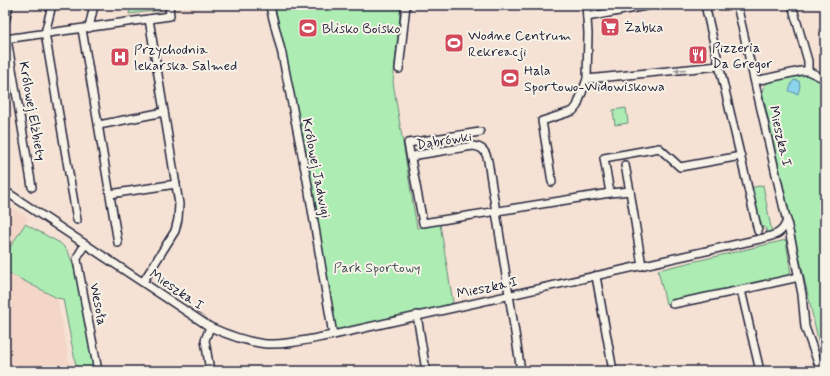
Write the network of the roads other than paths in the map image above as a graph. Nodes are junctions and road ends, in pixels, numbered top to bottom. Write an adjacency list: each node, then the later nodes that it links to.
1 (9, 5): 14 (street)
2 (52, 5): 16 (street)
3 (94, 5): 15 (street)
4 (169, 5): 13 (street)
5 (406, 5): 19 (street)
6 (586, 5): 12 (street)
7 (651, 5): 12 (street)
8 (705, 5): 18 (street)
9 (737, 5): 23 (street, Mieszka I)
10 (792, 5): 20 (street)
11 (270, 6): 52 (street, Królowej Jadwigi)
12 (587, 17): 21 (street)
13 (149, 19): 15 (street); 24 (street)
14 (5, 22)
15 (86, 28): 16 (street); 25 (street)
16 (45, 34): 17 (street); 38 (street)
17 (6, 38): 32 (street, Królowej Elżbiety)
18 (719, 66): 21 (street, one-way to 21); 27 (street)
19 (399, 69)
20 (808, 71): 22 (street); 23 (street)
21 (587, 79): 30 (street)
22 (825, 79)
23 (755, 81): 39 (street, Mieszka I)
24 (164, 112): 25 (street); 31 (street)
25 (99, 124): 36 (street)
26 (480, 132): 28 (street)
27 (741, 156): 35 (street); 40 (street)
28 (411, 158): 37 (street, Dąbrówki); 37 (street, Dąbrówki)
29 (626, 165): 34 (street)
30 (552, 182)
31 (176, 184): 36 (street); 46 (street)
32 (32, 187)
33 (5, 191): 42 (street, Mieszka I)
34 (630, 191): 35 (street); 43 (street)
35 (610, 193): 37 (street)
36 (110, 194): 41 (street)
37 (496, 212): 48 (street, Dąbrówki)
38 (77, 220)
39 (787, 220): 43 (street, Mieszka I); 45 (street)
40 (758, 231)
41 (118, 243)
42 (85, 244): 46 (street, Mieszka I); 53 (street, Wesoła)
43 (642, 266): 44 (street, Mieszka I)
44 (596, 276): 48 (street, Mieszka I); 57 (street)
45 (799, 277): 47 (street); 59 (street)
46 (143, 282): 51 (street, Mieszka I)
47 (741, 290): 49 (street); 58 (street)
48 (509, 295): 50 (street, Mieszka I); 56 (street, Dąbrówki)
49 (673, 304)
50 (417, 315): 52 (street, Mieszka I); 55 (street)
51 (210, 327): 52 (street, Mieszka I); 54 (street)
52 (333, 335)
53 (98, 371)
54 (210, 371)
55 (426, 371)
56 (521, 371)
57 (613, 371)
58 (760, 371)
59 (821, 371)

